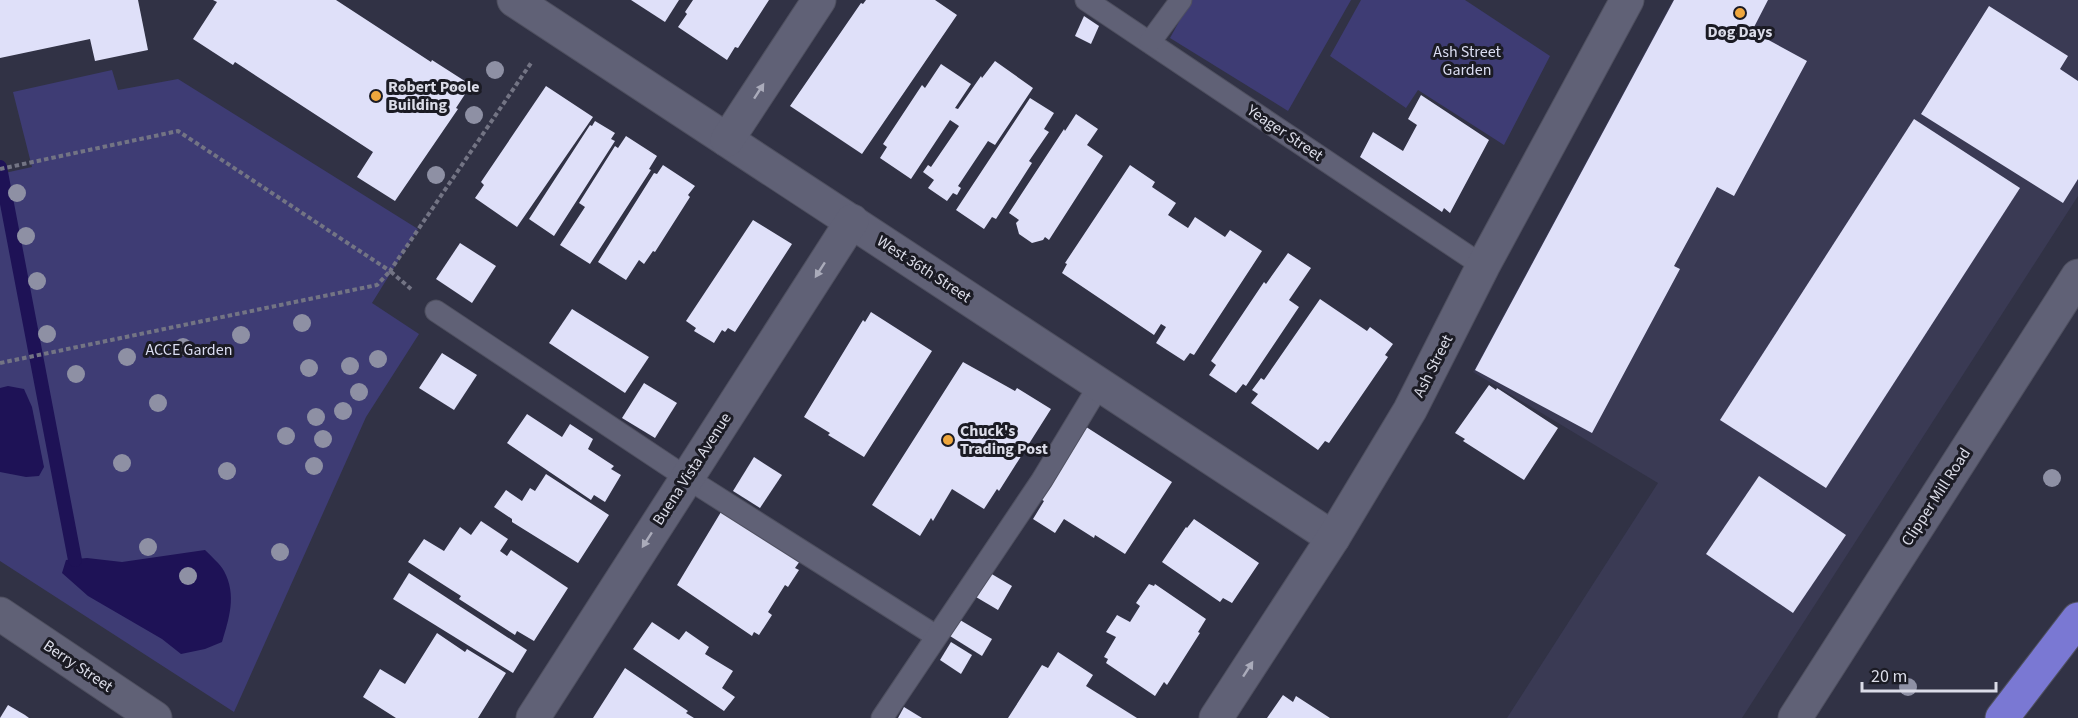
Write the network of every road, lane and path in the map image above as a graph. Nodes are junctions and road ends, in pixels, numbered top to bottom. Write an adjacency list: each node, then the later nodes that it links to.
1 (514, 0): 8 (street, West 36th Street)
2 (819, 0): 8 (street, one-way to 2)
3 (1086, 0): 6 (lane, Yeager Street)
4 (1180, 0): 6 (lane)
5 (1627, 0): 11 (street, Ash Street)
6 (1150, 42): 11 (lane, Yeager Street)
7 (531, 63): 12 (path)
8 (727, 140): 10 (street, West 36th Street)
9 (0, 169): 12 (path)
10 (852, 221): 16 (street, West 36th Street); 17 (street, Buena Vista Avenue, one-way to 17)
11 (1483, 266): 18 (street, Ash Street)
12 (390, 271): 15 (path)
13 (2078, 276): 26 (street, Clipper Mill Road)
14 (436, 311): 17 (lane)
15 (0, 363)
16 (1100, 384): 18 (street, West 36th Street); 21 (lane)
17 (687, 478): 21 (lane); 23 (street, Buena Vista Avenue, one-way to 23)
18 (1333, 538): 25 (street, Ash Street, one-way to 18)
19 (0, 614): 22 (street, Berry Street)
20 (2078, 619): 27 (highway)
21 (936, 636): 24 (lane)
22 (155, 718)
23 (533, 718)
24 (882, 718)
25 (1216, 718)
26 (1794, 718)
27 (2002, 718)

